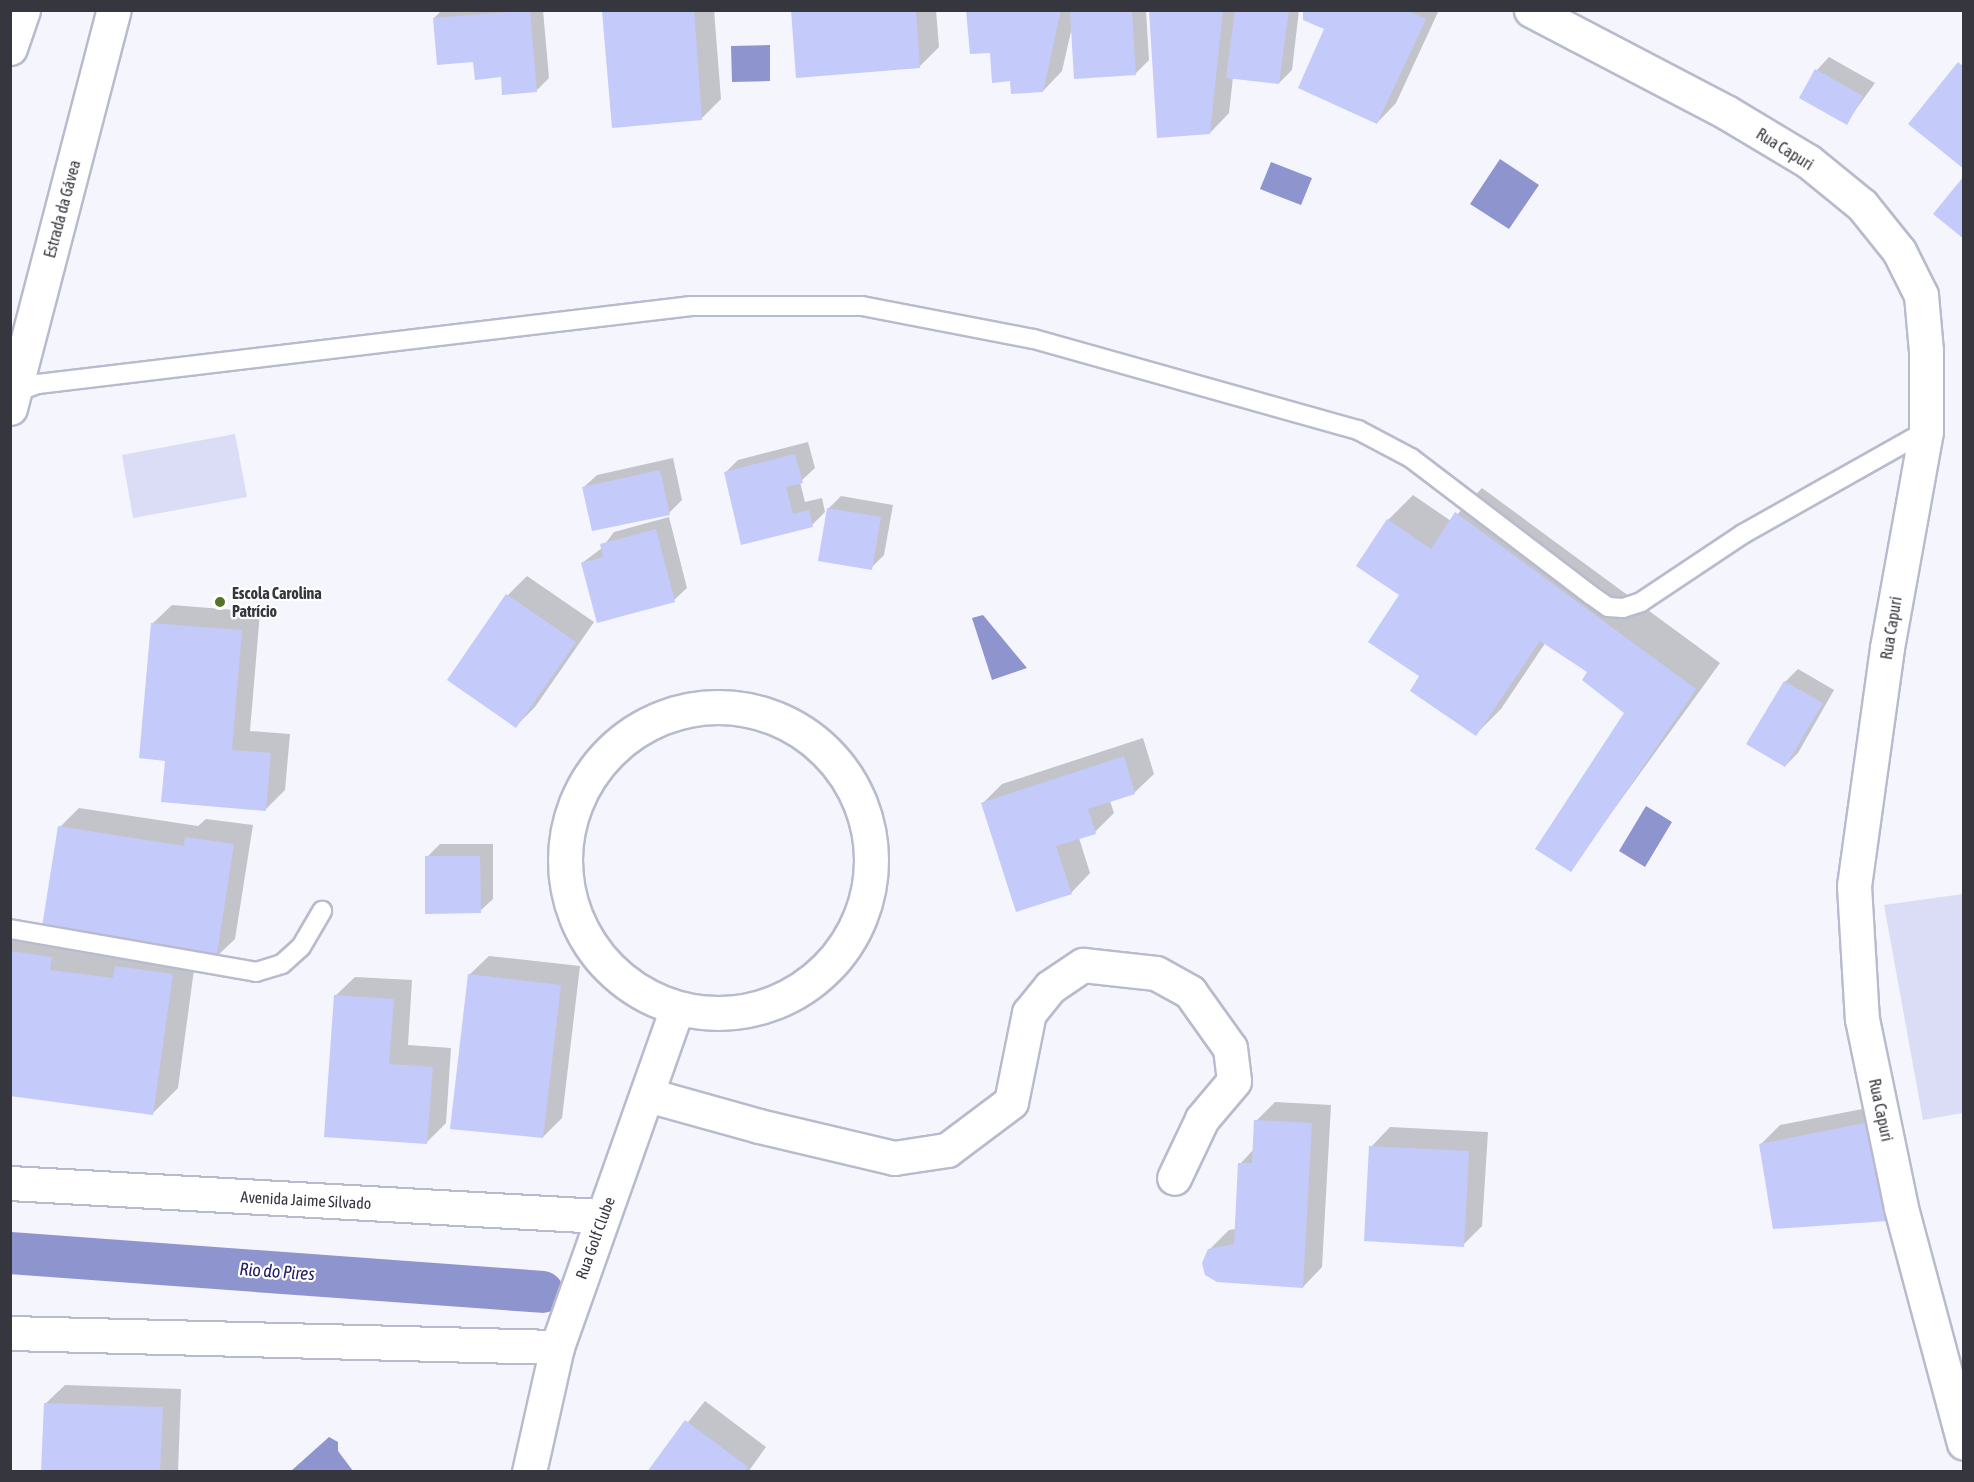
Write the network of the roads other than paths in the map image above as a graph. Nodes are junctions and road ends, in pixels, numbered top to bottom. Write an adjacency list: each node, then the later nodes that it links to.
1 (23, 10): 4 (main road)
2 (114, 10): 5 (main road, Estrada da Gávea)
3 (1531, 10): 6 (main road, Rua Capuri)
4 (10, 48)
5 (12, 400): 6 (lane)
6 (1926, 431): 16 (main road, Rua Capuri)
7 (322, 911): 8 (lane)
8 (10, 929)
9 (677, 1009): 9 (main road); 10 (main road, Rua Golf Clube)
10 (648, 1095): 11 (main road); 13 (main road, Rua Golf Clube)
11 (1174, 1178)
12 (10, 1183): 13 (main road, Avenida Jaime Silvado)
13 (601, 1216): 15 (main road, Rua Golf Clube)
14 (10, 1333): 15 (main road)
15 (557, 1347): 17 (main road, Rua Golf Clube)
16 (1964, 1443)
17 (529, 1472)

